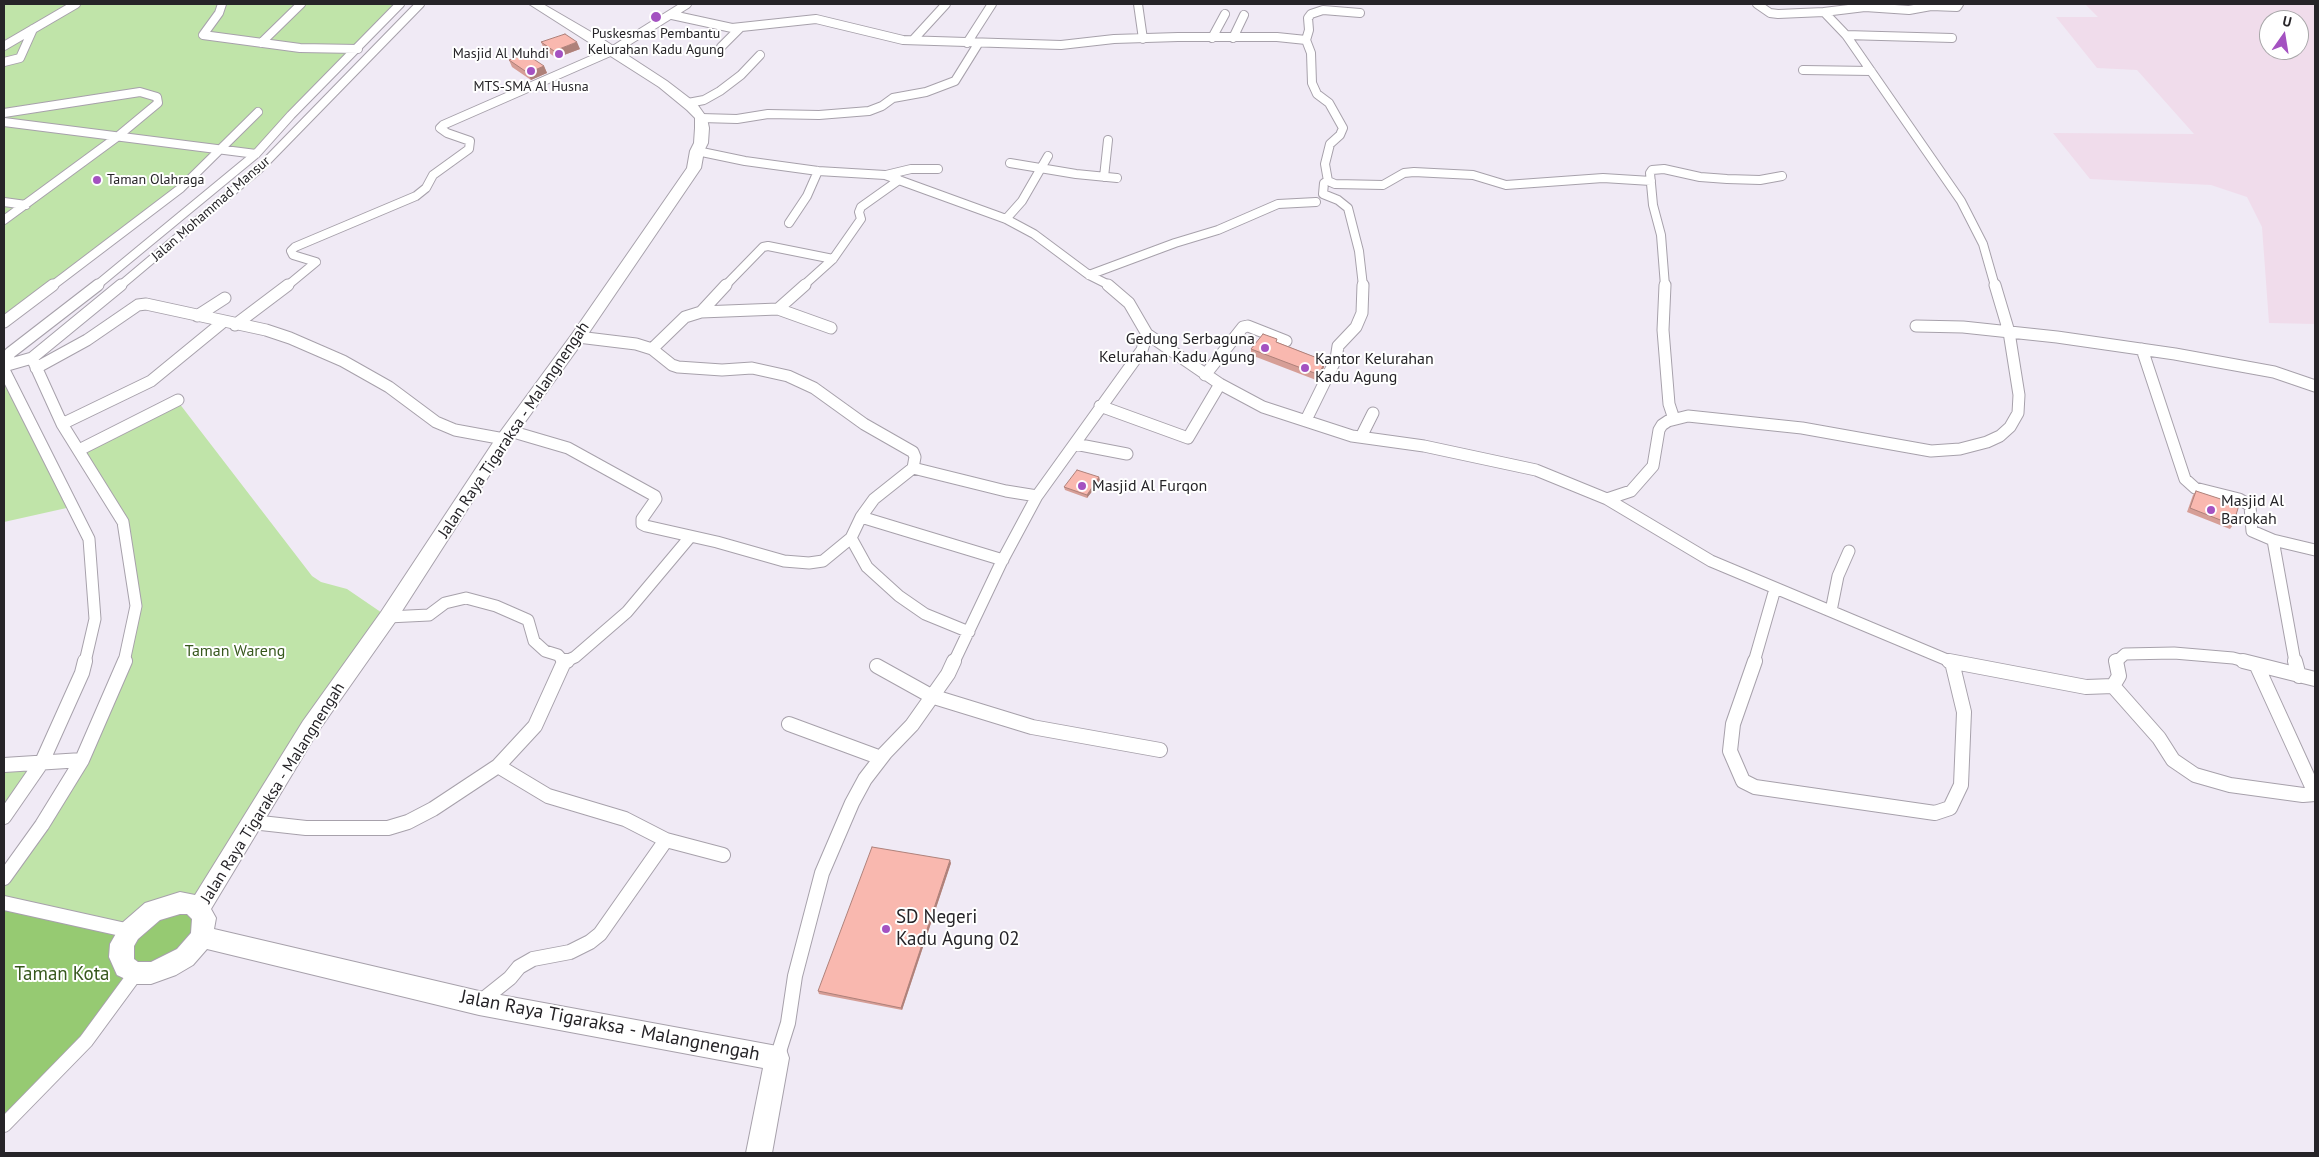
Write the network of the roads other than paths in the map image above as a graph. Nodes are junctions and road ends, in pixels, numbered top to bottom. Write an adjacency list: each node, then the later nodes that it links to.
1 (76, 4): 24 (street)
2 (222, 4): 18 (street)
3 (232, 4): 18 (street)
4 (301, 4): 32 (street)
5 (400, 4): 37 (street, Jalan Mohammad Mansur)
6 (420, 4): 88 (street, Jalan Mohammad Mansur)
7 (535, 4): 38 (main road)
8 (687, 4): 21 (street)
9 (946, 4): 30 (street)
10 (992, 4): 33 (street)
11 (1138, 4): 26 (street)
12 (1757, 4): 20 (street)
13 (1788, 4): 20 (street)
14 (1959, 4): 15 (street)
15 (1862, 5): 16 (street)
16 (1824, 12): 20 (street); 25 (street)
17 (1360, 13): 31 (street)
18 (219, 14): 32 (street)
19 (1224, 14): 27 (street)
20 (1799, 14)
21 (672, 15): 23 (street); 38 (street)
22 (1244, 15): 28 (street)
23 (740, 28): 30 (street); 36 (street)
24 (33, 29): 35 (street); 40 (street)
25 (1846, 35): 29 (street); 42 (street)
26 (1143, 38): 27 (street); 34 (street)
27 (1212, 38): 28 (street)
28 (1234, 38): 31 (street)
29 (1952, 38)
30 (913, 40): 33 (street)
31 (1306, 40): 63 (street)
32 (261, 43): 37 (street)
33 (968, 43): 34 (street)
34 (978, 44): 46 (street)
35 (4, 46)
36 (721, 47)
37 (358, 49): 52 (street, Jalan Mohammad Mansur)
38 (612, 51): 43 (main road); 79 (street)
39 (760, 55): 43 (street)
40 (4, 62)
41 (1803, 70): 42 (street)
42 (1871, 71): 82 (street)
43 (688, 103): 46 (main road)
44 (258, 112): 50 (street)
45 (4, 113): 48 (street)
46 (701, 118): 51 (main road, Jalan Raya Tigaraksa - Malangnengah)
47 (4, 122): 48 (street)
48 (117, 136): 50 (street); 67 (street)
49 (1108, 140): 60 (street)
50 (222, 149): 52 (street); 77 (street)
51 (696, 151): 57 (street); 84 (main road, Jalan Raya Tigaraksa - Malangnengah)
52 (256, 154): 89 (street, Jalan Mohammad Mansur)
53 (1048, 156): 55 (street)
54 (1010, 163): 55 (street)
55 (1041, 168): 60 (street); 68 (street)
56 (938, 169): 58 (street)
57 (818, 171): 58 (street); 70 (street)
58 (885, 175): 62 (street)
59 (1782, 176): 64 (street)
60 (1104, 177): 61 (street)
61 (1118, 178)
62 (899, 180): 68 (street); 71 (street)
63 (1328, 181): 64 (street); 96 (street)
64 (1651, 181): 97 (street)
65 (4, 202): 67 (street)
66 (1316, 202): 72 (street)
67 (26, 205): 69 (street)
68 (1006, 219): 72 (street)
69 (4, 220)
70 (789, 223)
71 (832, 260): 74 (street); 75 (street)
72 (1089, 275): 83 (street)
73 (225, 298): 76 (street)
74 (778, 309): 75 (street); 81 (street)
75 (701, 312): 86 (street)
76 (196, 316): 78 (street); 88 (street)
77 (4, 322)
78 (223, 322): 79 (street); 98 (street)
79 (235, 325): 99 (street)
80 (1916, 326): 82 (street)
81 (831, 328)
82 (2009, 332): 87 (street); 97 (street)
83 (1147, 334): 90 (street); 94 (street)
84 (578, 337): 86 (street); 99 (main road, Jalan Raya Tigaraksa - Malangnengah)
85 (1286, 341): 90 (street)
86 (652, 349): 104 (street)
87 (2142, 349): 92 (street); 110 (street)
88 (34, 363): 89 (street); 98 (street)
89 (4, 367): 130 (street)
90 (1205, 375): 91 (street)
91 (1220, 384): 94 (street); 96 (street)
92 (2315, 386)
93 (178, 400): 102 (street)
94 (1100, 406): 101 (street)
95 (1373, 413): 100 (street)
96 (1306, 420): 100 (street)
97 (1674, 420): 106 (street)
98 (62, 424): 102 (street)
99 (507, 435): 108 (street); 116 (main road, Jalan Raya Tigaraksa - Malangnengah)
100 (1361, 437): 106 (street)
101 (1075, 444): 103 (street); 105 (street)
102 (78, 450): 129 (street)
103 (1127, 454)
104 (913, 468): 105 (street); 107 (street)
105 (1037, 496): 113 (street)
106 (1607, 499): 114 (street)
107 (861, 517): 109 (street); 113 (street)
108 (690, 537): 109 (street); 118 (street)
109 (851, 538): 117 (street)
110 (2273, 540): 111 (street); 122 (street)
111 (2315, 550)
112 (1849, 551): 115 (street)
113 (1003, 560): 117 (street)
114 (1775, 589): 115 (street); 119 (street)
115 (1831, 611): 119 (street)
116 (388, 617): 118 (street); 135 (main road, Jalan Raya Tigaraksa - Malangnengah)
117 (968, 632): 125 (street)
118 (564, 662): 132 (street)
119 (1952, 662): 124 (street)
120 (876, 666): 125 (street)
121 (2257, 666): 122 (street); 124 (street); 133 (street)
122 (2299, 676): 123 (street)
123 (2315, 679)
124 (2113, 686): 133 (street)
125 (931, 696): 127 (street); 128 (street)
126 (790, 724): 128 (street)
127 (1160, 750)
128 (881, 758): 145 (street)
129 (82, 760): 130 (street); 138 (street)
130 (42, 762): 131 (street); 134 (street)
131 (4, 765)
132 (498, 766): 135 (street); 136 (street)
133 (2315, 793)
134 (4, 817)
135 (252, 822): 140 (main road, Jalan Raya Tigaraksa - Malangnengah)
136 (666, 840): 137 (street); 144 (street)
137 (723, 855)
138 (4, 878)
139 (4, 903): 141 (street)
140 (199, 909): 141 (main road); 142 (main road)
141 (130, 931): 143 (main road)
142 (202, 937): 143 (main road); 144 (main road, Jalan Raya Tigaraksa - Malangnengah)
143 (136, 972): 146 (street)
144 (478, 1003): 145 (main road, Jalan Raya Tigaraksa - Malangnengah)
145 (777, 1058): 147 (main road, Jalan Raya Tigaraksa - Malangnengah)
146 (4, 1125)
147 (759, 1153)

